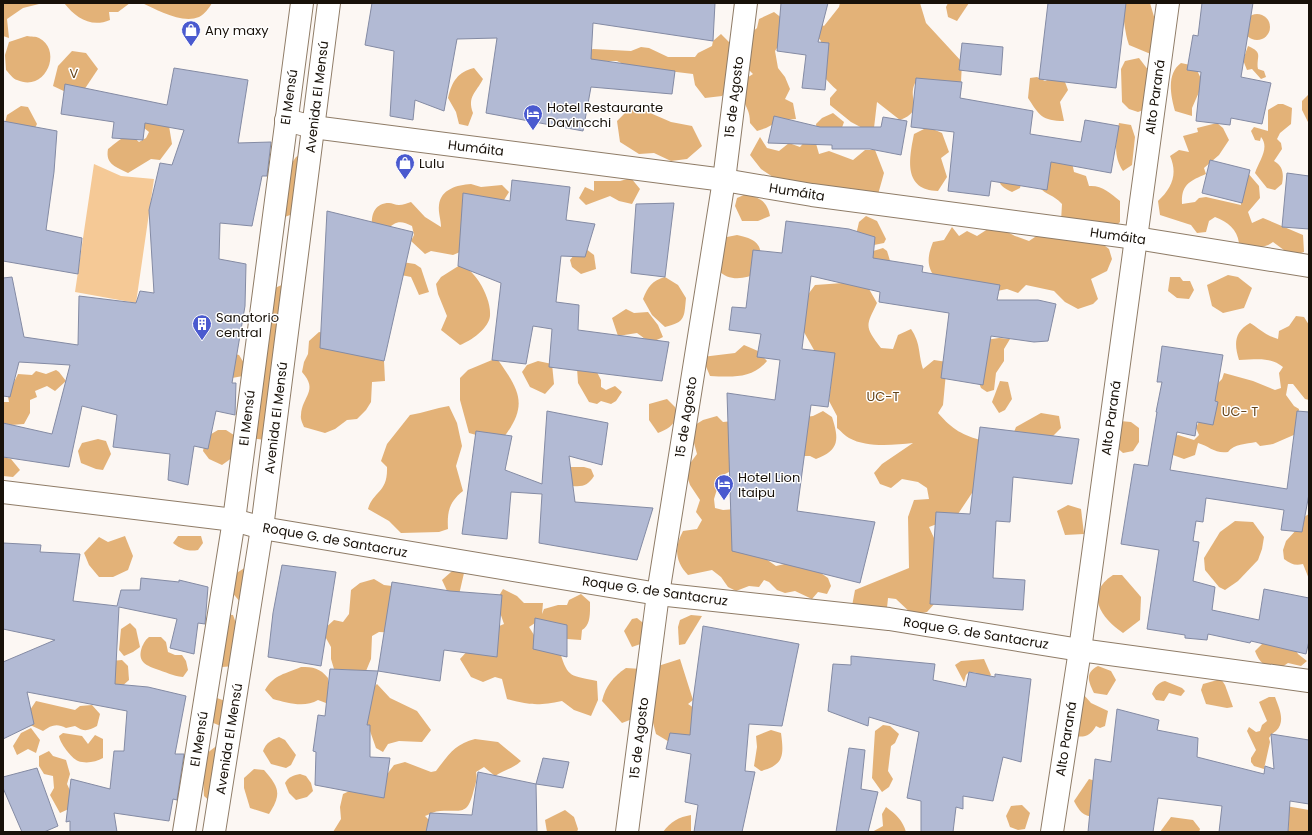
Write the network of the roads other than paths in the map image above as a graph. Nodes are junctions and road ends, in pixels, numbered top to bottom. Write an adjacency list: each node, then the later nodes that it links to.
1 (302, 3): 5 (street, El Mensú)
2 (329, 3): 6 (street, Avenida El Mensú)
3 (746, 3): 7 (street, 15 de Agosto)
4 (1168, 3): 8 (street, Alto Paraná)
5 (286, 120): 6 (street, Humáita); 11 (street, El Mensú)
6 (313, 127): 7 (street, Humáita); 12 (street, Avenida El Mensú)
7 (724, 180): 8 (street, Humáita); 13 (street, 15 de Agosto)
8 (1136, 238): 9 (street, Humáita); 14 (street, Alto Paraná)
9 (1309, 266)
10 (3, 492): 11 (street, Roque G. de Santacruz)
11 (234, 520): 12 (street, Roque G. de Santacruz); 16 (street, El Mensú)
12 (262, 528): 13 (street, Roque G. de Santacruz); 17 (street, Avenida El Mensú)
13 (658, 594): 14 (street, Roque G. de Santacruz); 18 (street, 15 de Agosto)
14 (1080, 650): 15 (street, Roque G. de Santacruz); 19 (street, Alto Paraná)
15 (1309, 682)
16 (184, 832)
17 (214, 832)
18 (627, 832)
19 (1052, 832)

